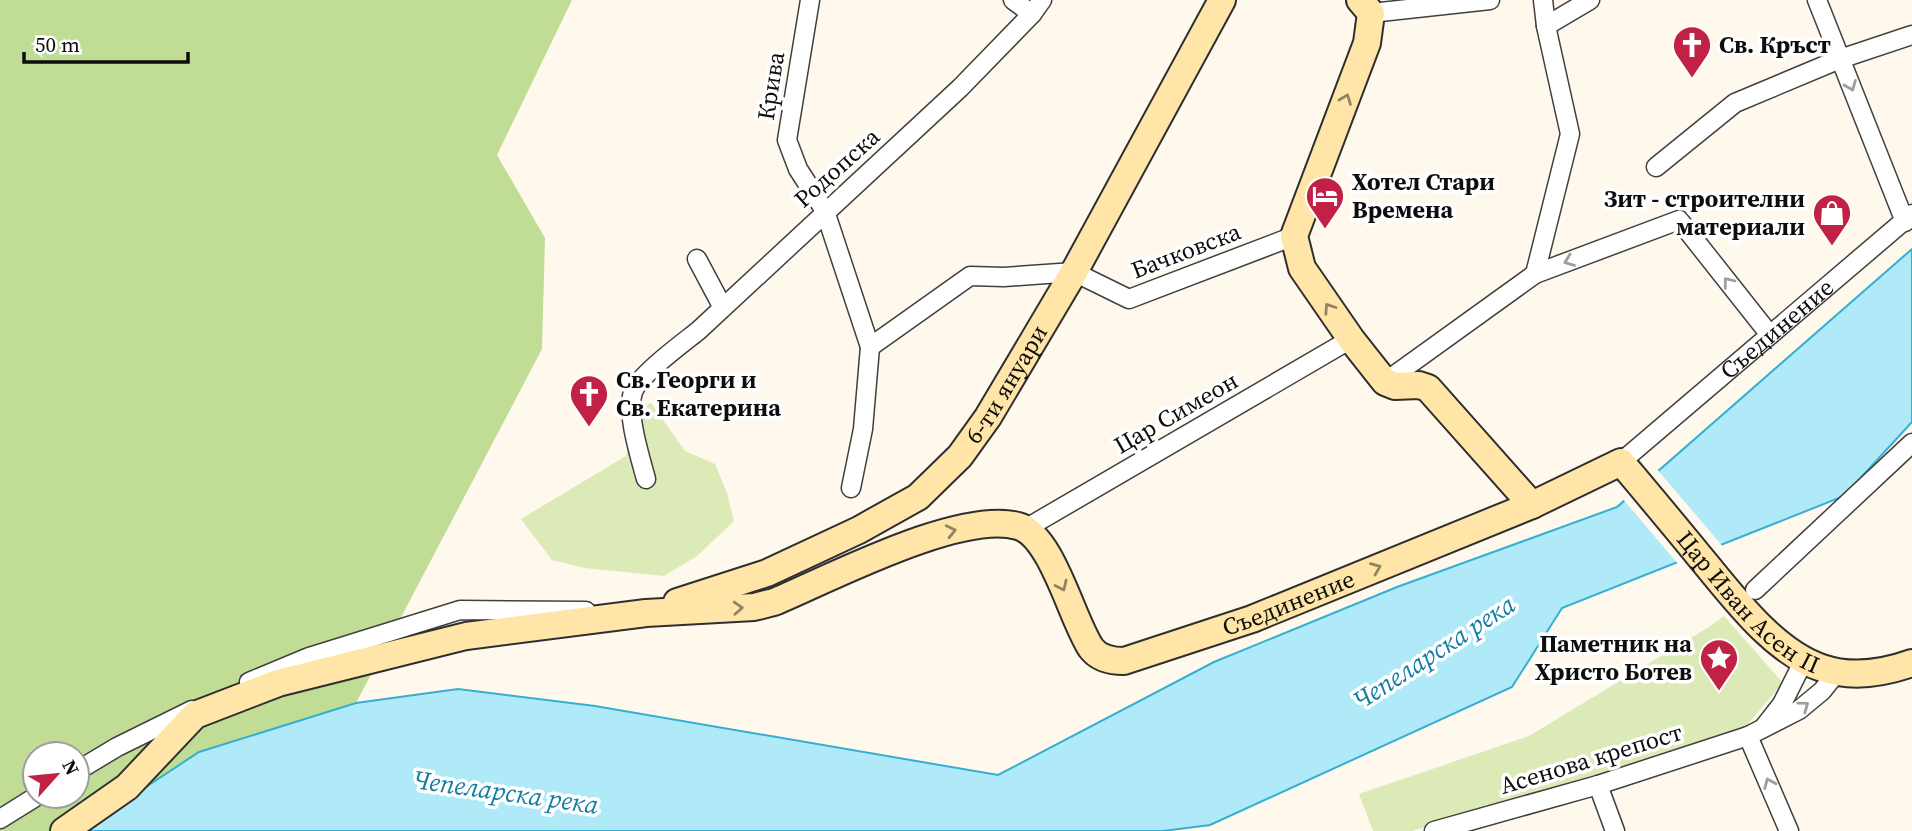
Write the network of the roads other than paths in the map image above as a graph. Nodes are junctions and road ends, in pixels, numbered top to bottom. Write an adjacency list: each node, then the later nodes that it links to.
1 (810, 0): 14 (street, Крива)
2 (1013, 0): 8 (street)
3 (1222, 0): 18 (street, 6-ти януари)
4 (1490, 0): 9 (street)
5 (1543, 0): 10 (street)
6 (1590, 0): 10 (street)
7 (1817, 0): 12 (street)
8 (1037, 7): 14 (street, Родопска)
9 (1366, 7): 16 (street, one-way to 9)
10 (1546, 26): 19 (street)
11 (1912, 35): 12 (street)
12 (1840, 60): 13 (street); 15 (street, one-way to 15)
13 (1656, 167)
14 (825, 211): 20 (street, Родопска); 23 (street)
15 (1908, 218): 21 (street, Съединение)
16 (1294, 236): 18 (street, Бачковска); 22 (street, one-way to 16)
17 (697, 259): 20 (street)
18 (1074, 272): 23 (street); 32 (street, 6-ти януари)
19 (1535, 274): 21 (street, one-way to 19); 24 (street)
20 (723, 306): 27 (street, Родопска)
21 (1770, 335): 26 (street, Съединение)
22 (1351, 339): 24 (street); 30 (street, Цар Симеон)
23 (870, 348): 28 (street)
24 (1385, 382): 29 (street)
25 (1912, 443): 31 (street)
26 (1629, 472): 29 (street, Съединение); 31 (street, Цар Иван Асен II)
27 (646, 479)
28 (851, 488)
29 (1532, 505): 30 (street, Съединение, one-way to 29)
30 (1026, 529): 32 (street, one-way to 30)
31 (1745, 594): 33 (street, Цар Иван Асен II)
32 (646, 613): 37 (street); 41 (street)
33 (1804, 660): 35 (street, Цар Иван Асен II); 36 (street)
34 (1912, 663): 35 (street, Цар Иван Асен II)
35 (1838, 671): 36 (street, Асенова крепост, one-way to 35)
36 (1755, 733): 38 (street, Асенова крепост); 44 (street, one-way to 36)
37 (91, 763)
38 (1598, 785): 42 (street, Асенова крепост); 43 (street)
39 (21, 806): 40 (street)
40 (0, 819)
41 (64, 831)
42 (1434, 831)
43 (1615, 831)
44 (1789, 831)

